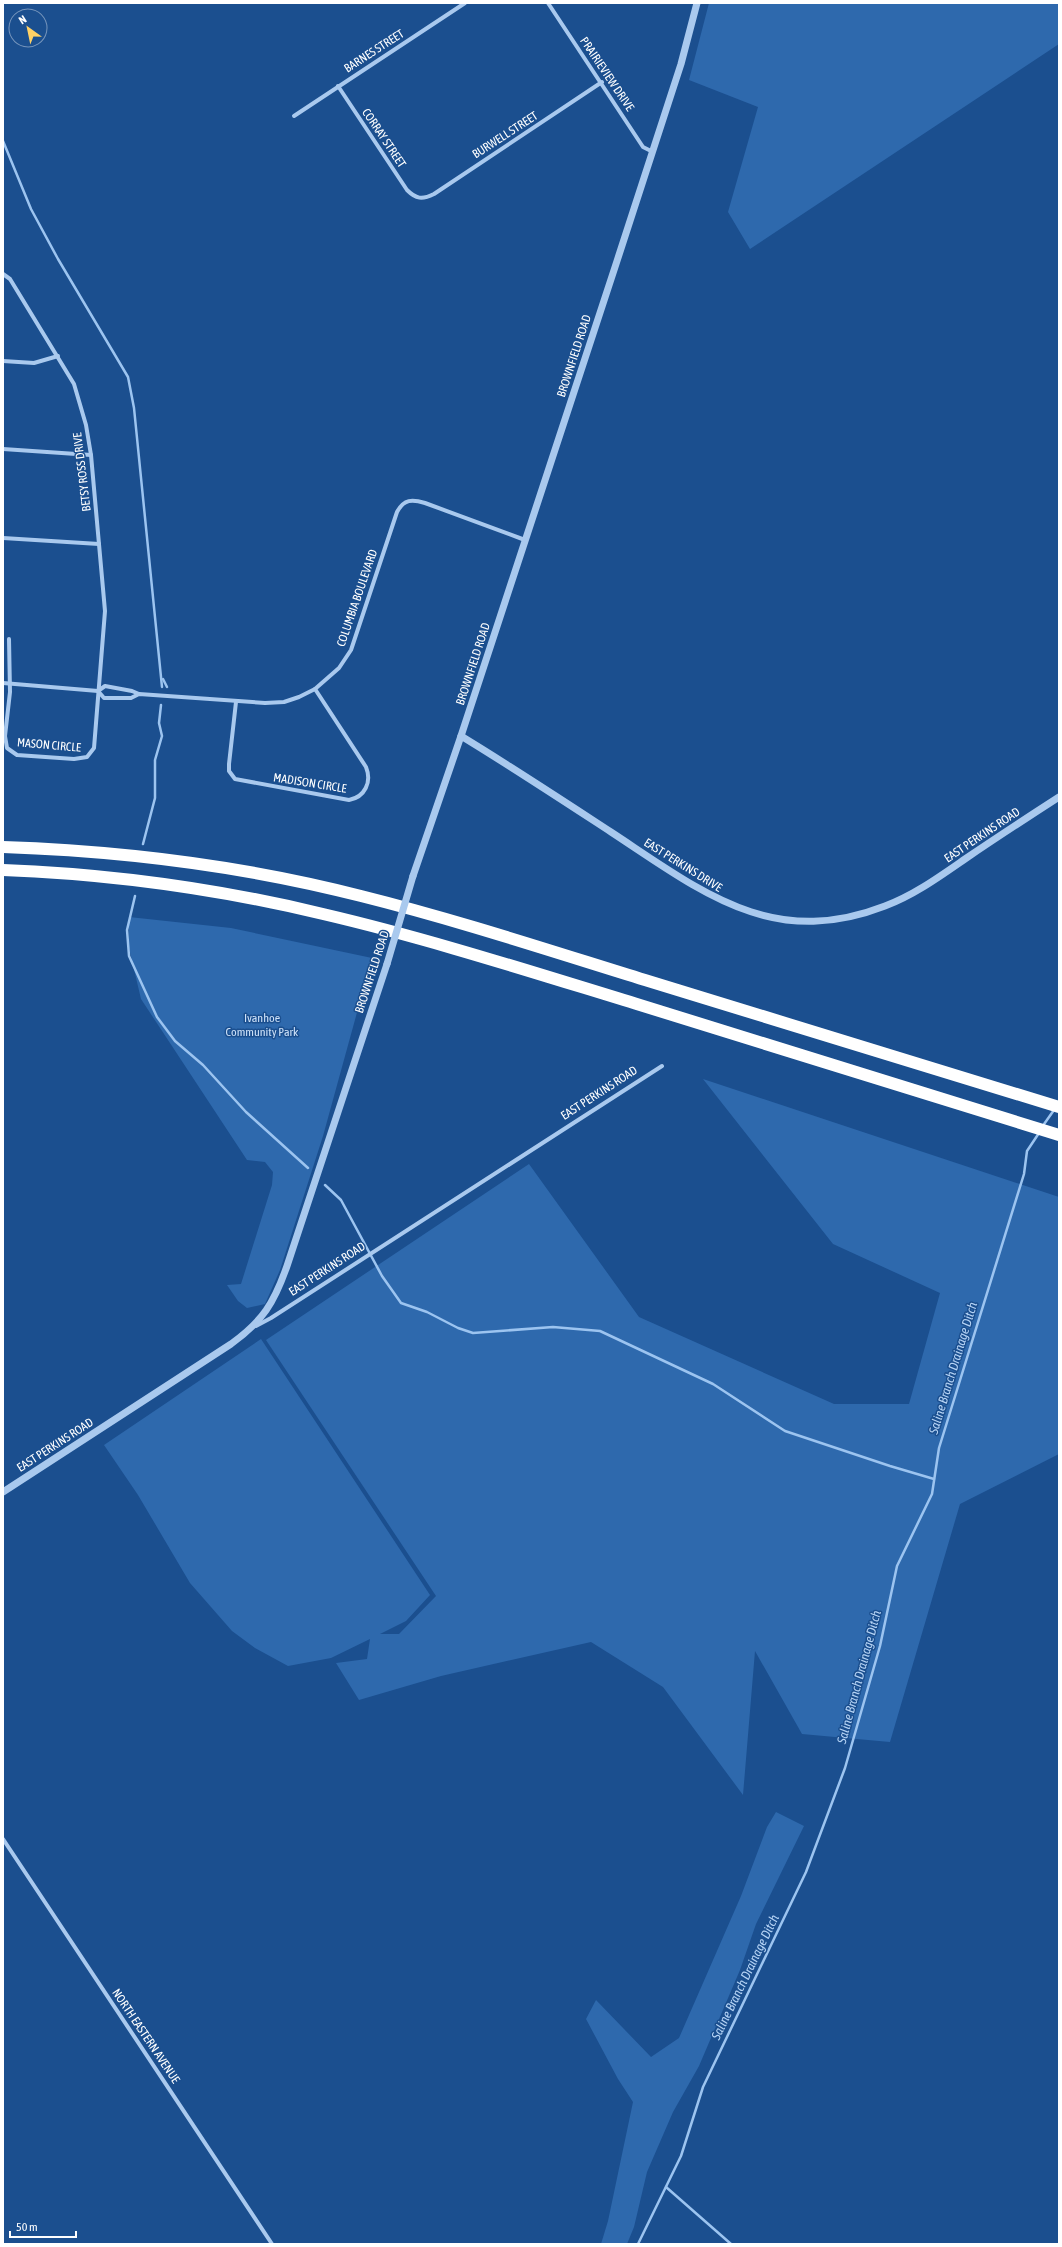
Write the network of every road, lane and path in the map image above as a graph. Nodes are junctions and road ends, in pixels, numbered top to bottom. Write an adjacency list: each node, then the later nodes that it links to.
1 (465, 3): 5 (street, BARNES STREET)
2 (548, 3): 4 (street, PRAIRIEVIEW DRIVE)
3 (697, 3): 7 (street, BROWNFIELD ROAD)
4 (602, 82): 7 (street, PRAIRIEVIEW DRIVE); 8 (street, BURWELL STREET)
5 (338, 86): 6 (street, BARNES STREET); 8 (street, CORRAY STREET)
6 (294, 116)
7 (653, 152): 15 (street, BROWNFIELD ROAD)
8 (417, 198)
9 (3, 274): 10 (street, BETSY ROSS DRIVE)
10 (58, 356): 11 (street); 13 (street, BETSY ROSS DRIVE)
11 (3, 361)
12 (3, 449): 13 (street)
13 (91, 455): 16 (street, BETSY ROSS DRIVE)
14 (3, 538): 16 (street)
15 (526, 540): 20 (street, COLUMBIA BOULEVARD); 24 (street, BROWNFIELD ROAD)
16 (100, 544): 21 (street, BETSY ROSS DRIVE)
17 (9, 639): 19 (street)
18 (3, 683): 19 (street, COLUMBIA BOULEVARD)
19 (9, 684): 21 (street, COLUMBIA BOULEVARD); 21 (street, MASON CIRCLE)
20 (315, 689): 23 (street, COLUMBIA BOULEVARD); 23 (street, MADISON CIRCLE)
21 (98, 691): 22 (street, COLUMBIA BOULEVARD); 22 (street, COLUMBIA BOULEVARD)
22 (139, 694): 23 (street, COLUMBIA BOULEVARD)
23 (236, 702)
24 (461, 736): 28 (street, EAST PERKINS DRIVE); 32 (street, BROWNFIELD ROAD, bridge)
25 (1059, 796): 28 (street, EAST PERKINS ROAD)
26 (3, 847): 30 (highway)
27 (3, 870): 31 (highway)
28 (917, 890)
29 (662, 1066): 32 (street, EAST PERKINS ROAD)
30 (1059, 1107)
31 (1059, 1135)
32 (256, 1326): 33 (street, EAST PERKINS ROAD)
33 (3, 1492)
34 (3, 1839): 35 (street, NORTH EASTERN AVENUE)
35 (272, 2244)

